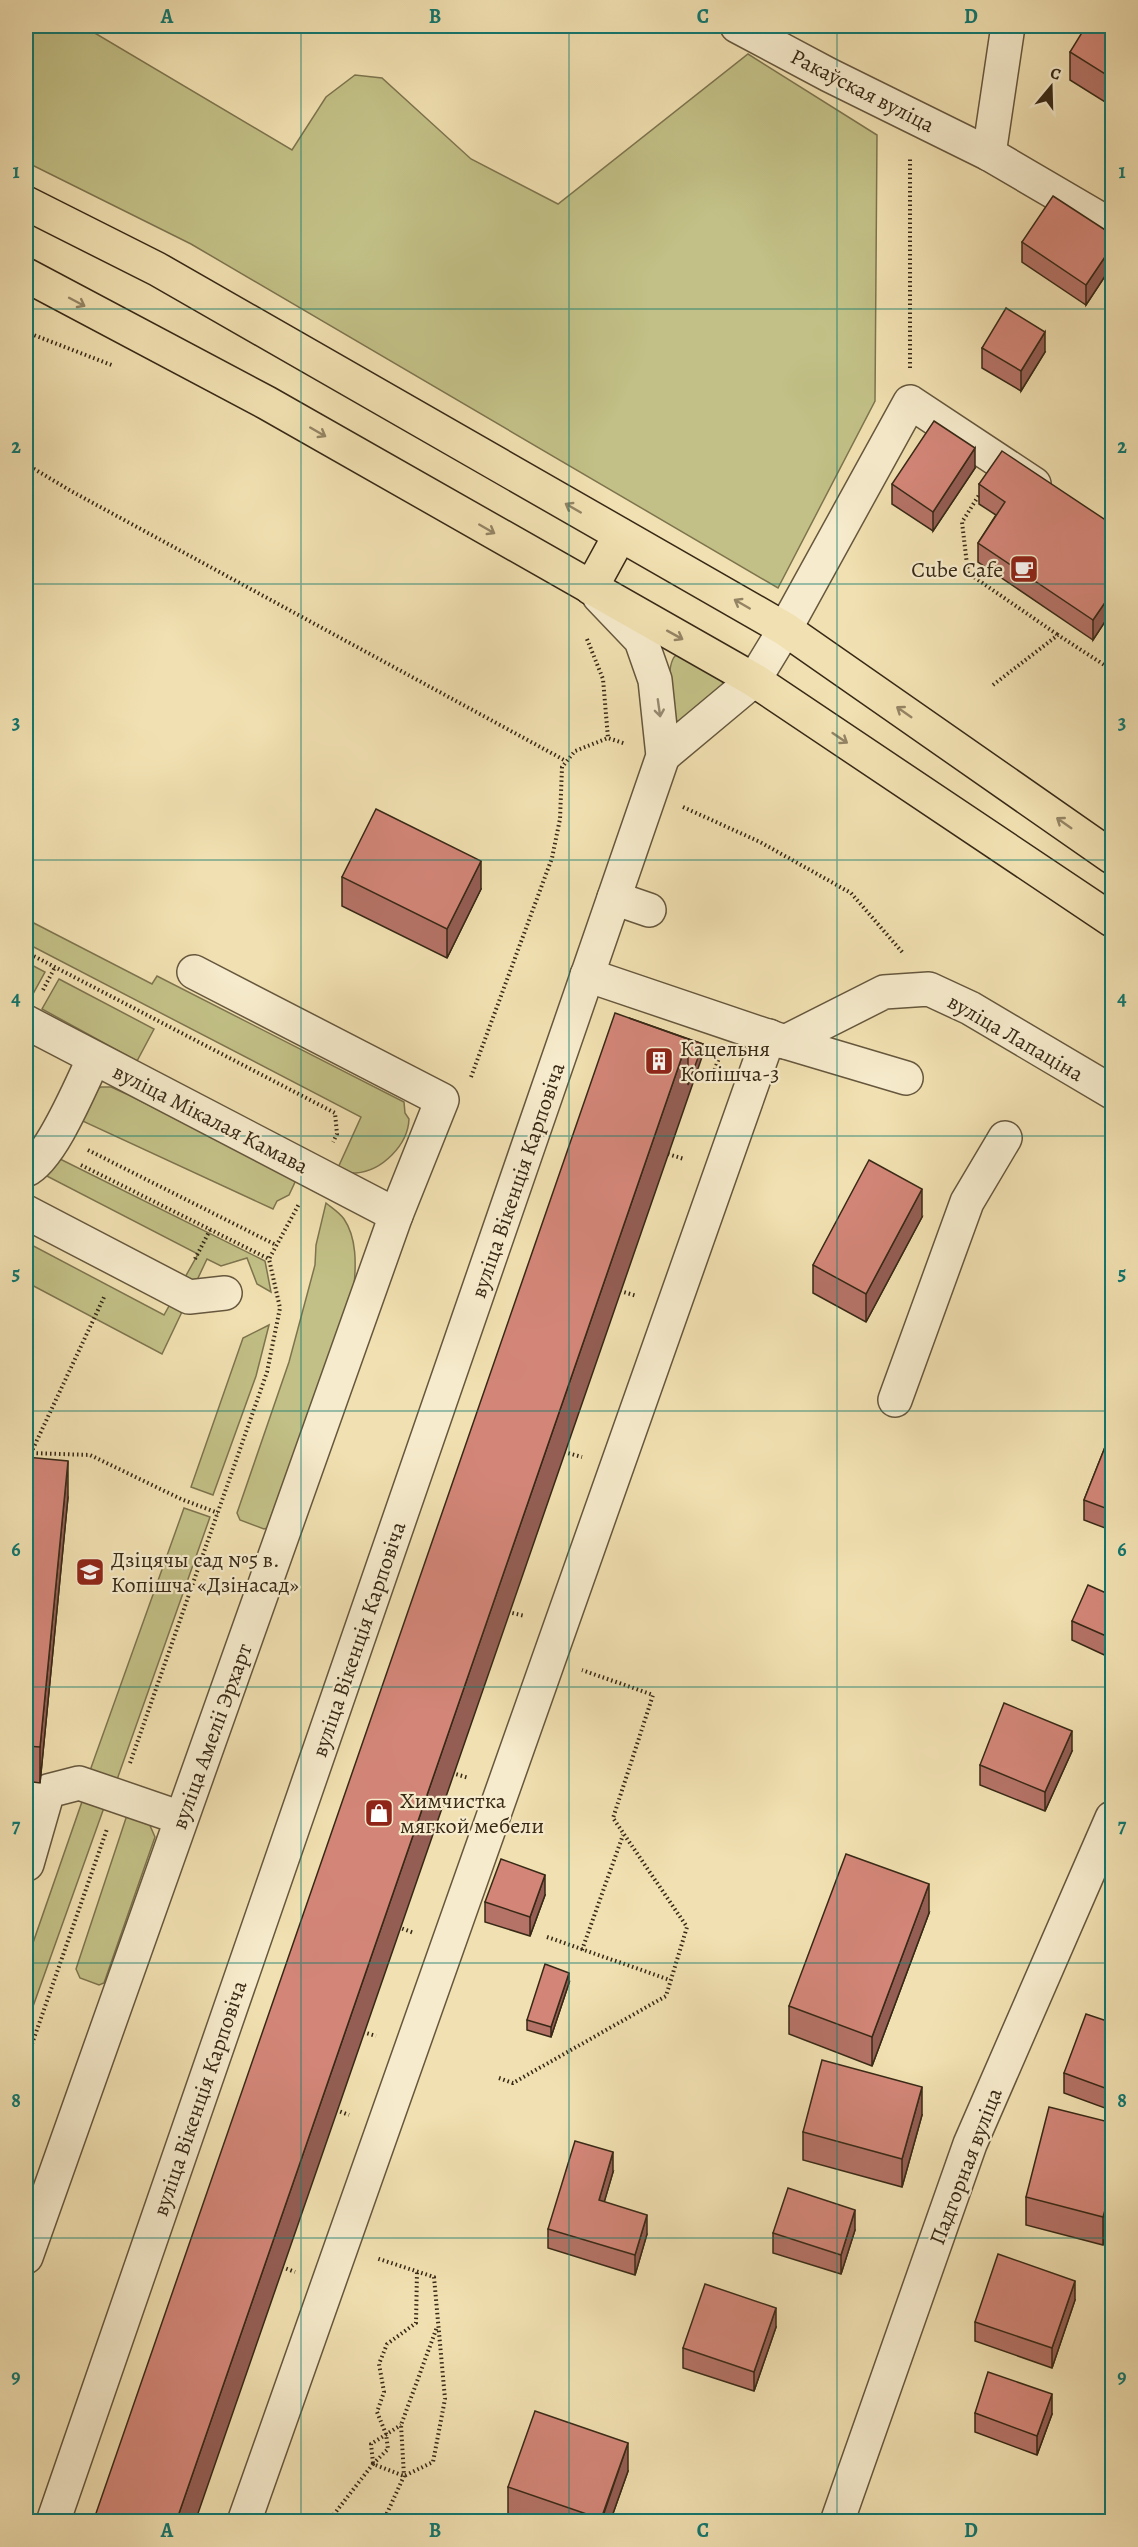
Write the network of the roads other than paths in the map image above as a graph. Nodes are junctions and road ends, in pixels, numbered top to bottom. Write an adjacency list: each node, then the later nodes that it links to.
1 (737, 26): 3 (street, Ракаўская вуліца)
2 (1008, 26): 3 (street)
3 (989, 154): 5 (street, Ракаўская вуліца)
4 (26, 203): 8 (main road, one-way to 4)
5 (1113, 226)
6 (26, 275): 9 (main road, one-way to 9)
7 (1056, 499): 10 (street)
8 (620, 535): 9 (main road); 10 (main road, one-way to 8)
9 (591, 588): 11 (main road, one-way to 11); 12 (street, one-way to 12)
10 (785, 629): 11 (street); 13 (main road, one-way to 10)
11 (754, 680): 12 (street); 16 (main road, one-way to 16)
12 (663, 756): 14 (street, вуліца Вікенція Карповіча)
13 (1113, 857)
14 (614, 898): 15 (street); 18 (street, вуліца Вікенція Карповіча)
15 (649, 910)
16 (1113, 920)
17 (194, 972): 27 (street, вуліца Амеліі Эрхарт)
18 (587, 975): 20 (street); 34 (street, вуліца Вікенція Карповіча)
19 (26, 1022): 21 (street, вуліца Мікалая Камава)
20 (777, 1039): 22 (street); 23 (street, вуліца Лапаціна); 35 (street)
21 (94, 1058): 25 (street); 27 (street, вуліца Мікалая Камава)
22 (906, 1078)
23 (1113, 1092)
24 (1005, 1138): 29 (street)
25 (43, 1151)
26 (26, 1212): 28 (street)
27 (396, 1215): 30 (street, вуліца Амеліі Эрхарт)
28 (225, 1293)
29 (895, 1400)
30 (181, 1818): 32 (street); 33 (street, вуліца Амеліі Эрхарт)
31 (1113, 1818): 36 (street, Падгорная вуліца)
32 (27, 1864)
33 (26, 2257)
34 (53, 2522)
35 (244, 2522)
36 (837, 2522)

